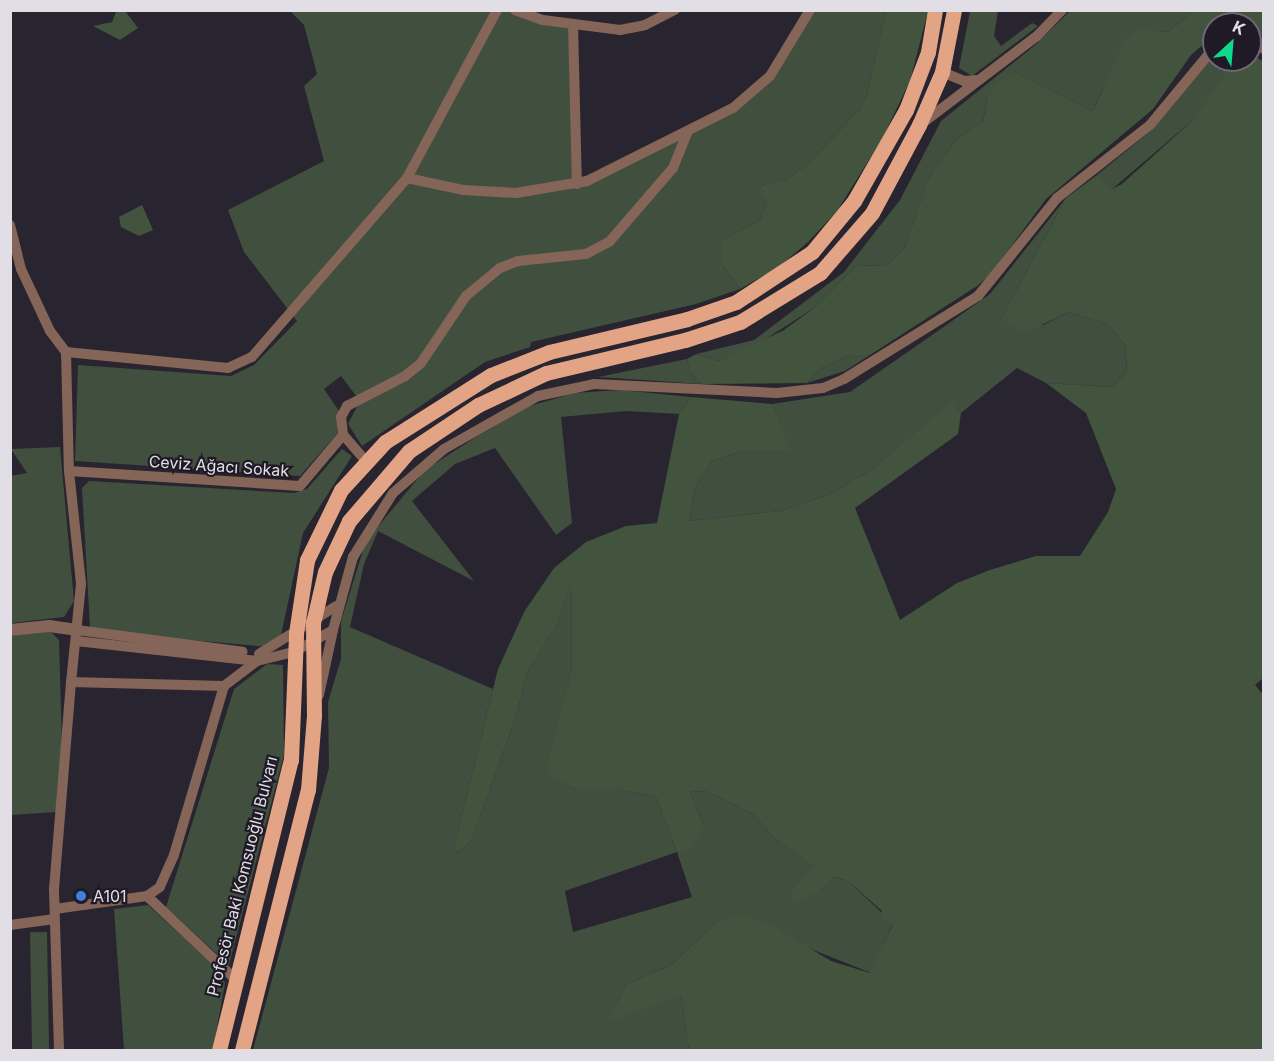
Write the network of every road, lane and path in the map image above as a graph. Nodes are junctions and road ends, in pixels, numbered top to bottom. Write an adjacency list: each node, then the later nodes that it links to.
1 (497, 10): 14 (street)
2 (515, 10): 8 (street)
3 (675, 10): 8 (street)
4 (810, 10): 13 (street)
5 (935, 10): 19 (main road, Profesör Baki Komsuoğlu Bulvarı)
6 (954, 10): 10 (main road)
7 (1062, 10): 11 (street)
8 (573, 24): 15 (street)
9 (1202, 62): 21 (street)
10 (942, 72): 11 (street); 12 (main road)
11 (978, 80): 12 (street)
12 (919, 125): 22 (main road)
13 (687, 133): 15 (street); 18 (street)
14 (407, 178): 15 (street); 17 (street)
15 (577, 184)
16 (10, 225): 17 (street)
17 (66, 352): 20 (street)
18 (343, 435): 19 (street); 20 (street, Ceviz Ağacı Sokak)
19 (365, 460): 25 (main road, Profesör Baki Komsuoğlu Bulvarı)
20 (69, 471): 26 (street)
21 (336, 606): 22 (street); 24 (street)
22 (313, 623): 25 (street); 27 (main road)
23 (10, 630): 26 (street)
24 (333, 630): 27 (street); 32 (street)
25 (296, 633): 26 (street); 28 (main road, Profesör Baki Komsuoğlu Bulvarı)
26 (76, 636): 29 (street); 30 (street)
27 (313, 639): 28 (street); 32 (main road)
28 (294, 652): 29 (street); 36 (main road, Profesör Baki Komsuoğlu Bulvarı)
29 (257, 661): 31 (street)
30 (71, 682): 31 (street); 34 (street)
31 (224, 686): 33 (street)
32 (314, 716): 39 (main road)
33 (147, 896): 34 (street); 36 (street)
34 (55, 914): 35 (street); 37 (street)
35 (10, 925)
36 (235, 979): 38 (main road, Profesör Baki Komsuoğlu Bulvarı)
37 (58, 1050)
38 (219, 1050)
39 (242, 1050)

